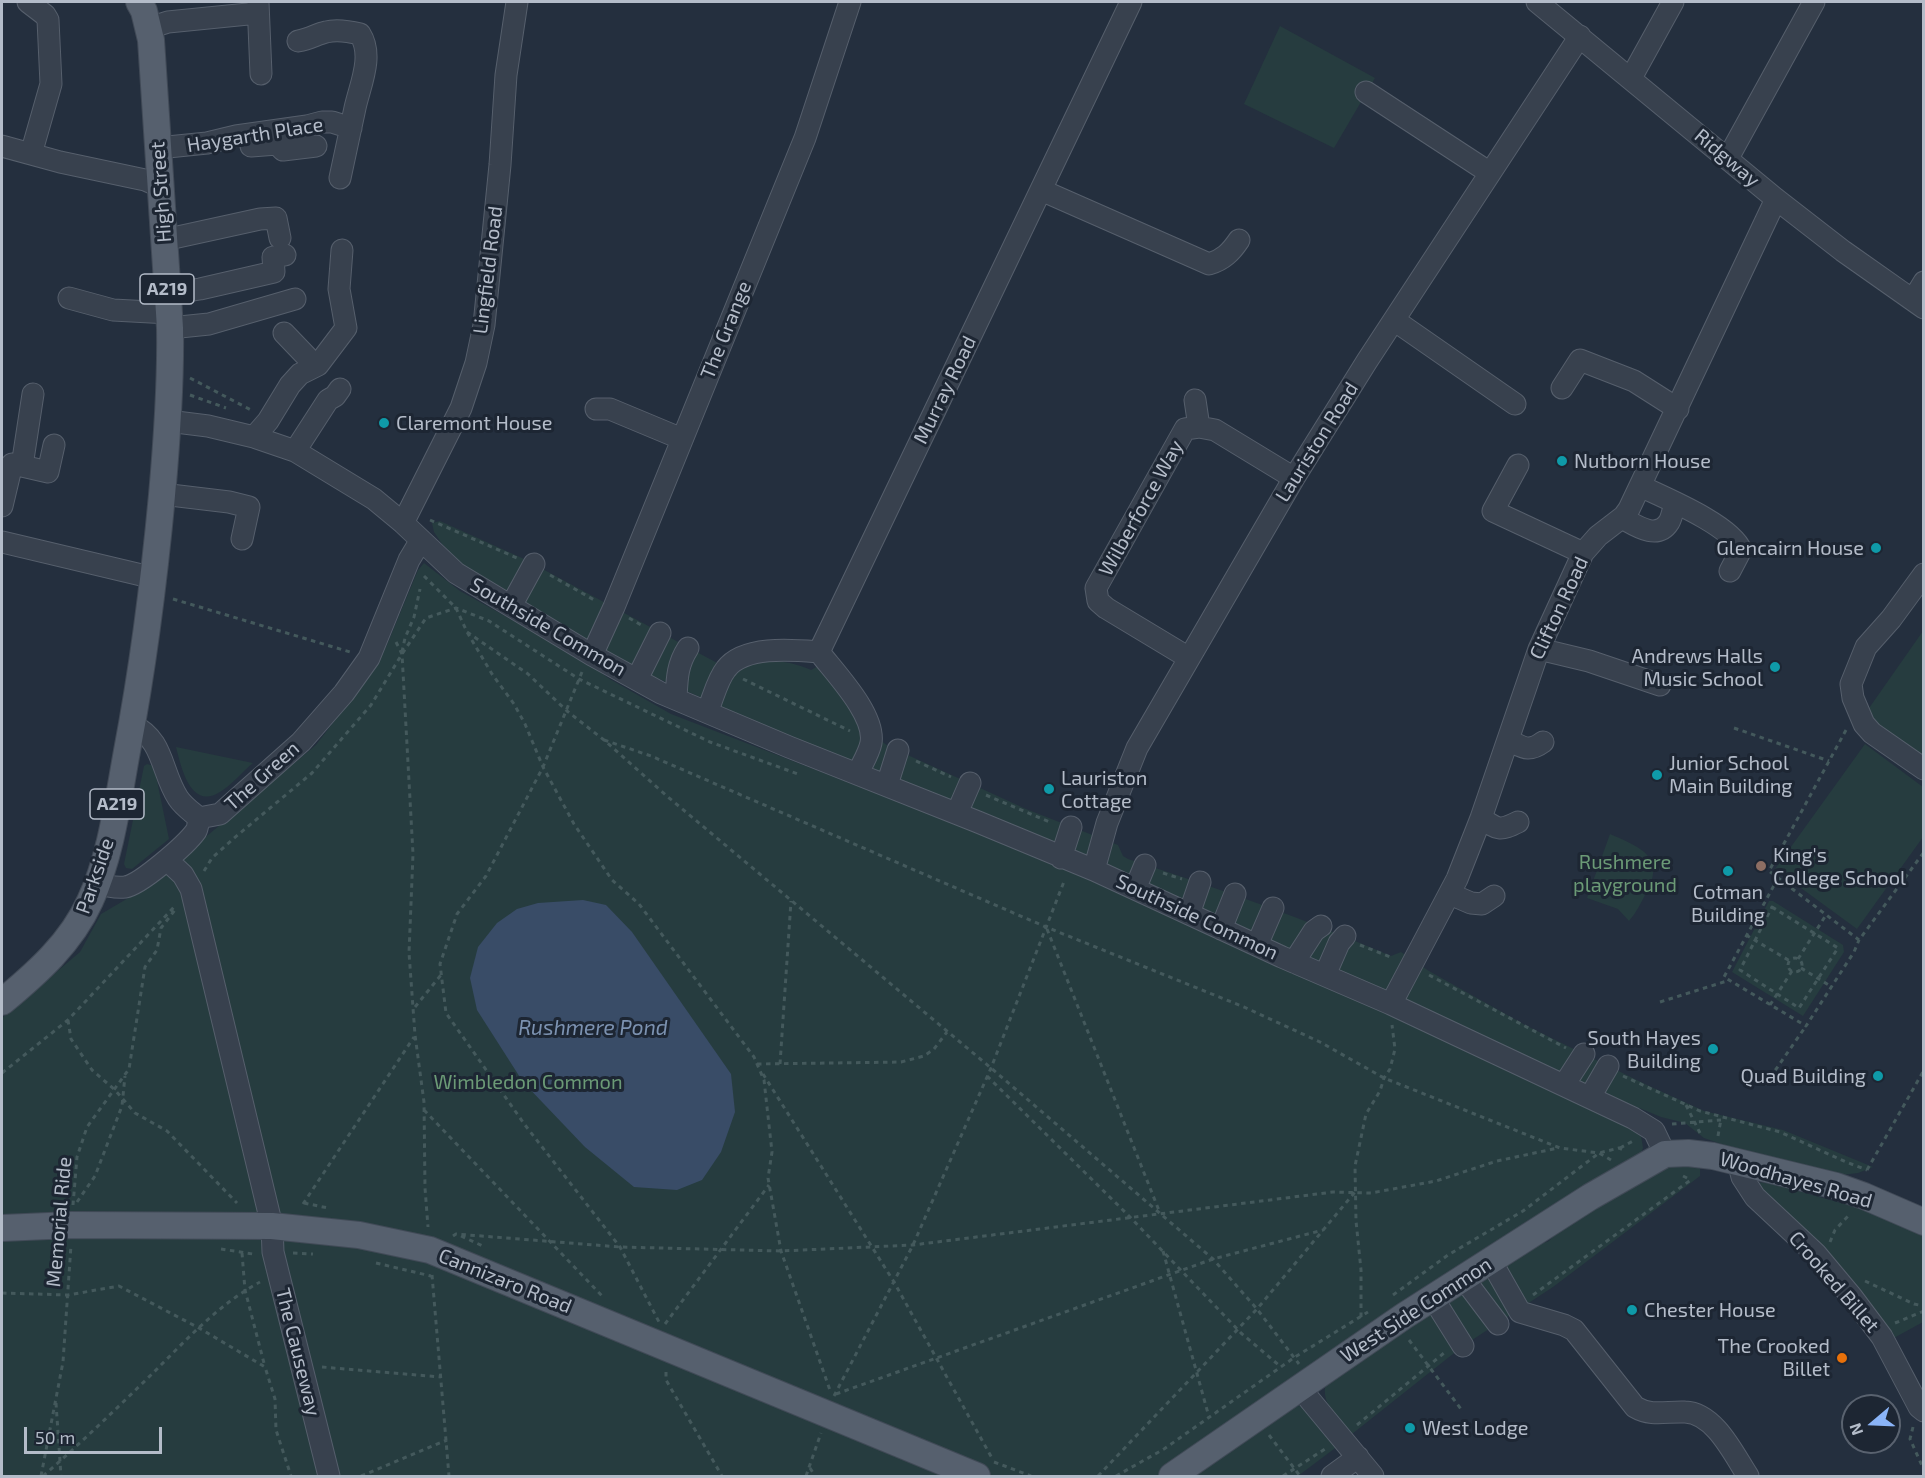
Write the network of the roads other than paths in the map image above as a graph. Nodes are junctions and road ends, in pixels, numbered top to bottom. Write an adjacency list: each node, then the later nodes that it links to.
1 (28, 2): 19 (street)
2 (139, 2): 10 (main road, High Street / A219)
3 (518, 2): 58 (street, Lingfield Road)
4 (850, 2): 47 (street, The Grange)
5 (1131, 2): 24 (street, Murray Road)
6 (1673, 2): 14 (street)
7 (1814, 2): 20 (street)
8 (1543, 3): 11 (street, Ridgway)
9 (258, 7): 10 (street); 13 (street)
10 (149, 28): 21 (main road, High Street / A219)
11 (1580, 36): 14 (street, Ridgway); 23 (street, Lauriston Road)
12 (298, 41): 16 (street)
13 (261, 74)
14 (1631, 78): 20 (street, Ridgway)
15 (1366, 92): 23 (street)
16 (351, 128): 21 (street, Haygarth Place); 22 (street)
17 (316, 146): 21 (street)
18 (2, 147): 19 (street)
19 (31, 154): 21 (street)
20 (1728, 158): 25 (street, Ridgway)
21 (159, 166): 27 (main road, High Street / A219)
22 (342, 170)
23 (1490, 172): 34 (street, Lauriston Road)
24 (1041, 190): 28 (street); 71 (street, Murray Road)
25 (1776, 199): 30 (street, Ridgway); 43 (street, Clifton Road)
26 (282, 204): 27 (street)
27 (164, 236): 33 (main road, High Street / A219); 33 (street)
28 (1239, 240)
29 (342, 250): 36 (street)
30 (1920, 297)
31 (69, 298): 33 (street)
32 (295, 299): 33 (street)
33 (169, 311): 44 (main road, High Street / A219)
34 (1394, 320): 41 (street); 52 (street, Lauriston Road)
35 (284, 333): 36 (street)
36 (311, 368): 46 (street)
37 (1562, 388): 43 (street)
38 (340, 390): 49 (street)
39 (33, 394): 51 (street)
40 (1195, 400): 45 (street, Wilberforce Way)
41 (1515, 404)
42 (596, 409): 47 (street)
43 (1678, 409): 53 (street, Clifton Road)
44 (168, 421): 46 (street); 54 (main road, High Street / A219)
45 (1199, 426): 52 (street, Wilberforce Way); 73 (street, Wilberforce Way)
46 (261, 429): 49 (street)
47 (682, 439): 72 (street, The Grange)
48 (54, 445): 51 (street)
49 (295, 451): 58 (street)
50 (1518, 465): 62 (street)
51 (22, 466): 56 (street)
52 (1294, 478): 73 (street, Lauriston Road)
53 (1640, 486): 55 (street); 57 (street, Clifton Road)
54 (162, 494): 59 (street); 66 (main road, High Street / A219)
55 (1675, 504): 57 (street); 64 (street)
56 (2, 506)
57 (1622, 518): 62 (street, Clifton Road)
58 (403, 523): 60 (street, Southside Common)
59 (242, 539)
60 (421, 540): 67 (street, Southside Common); 87 (street, The Green)
61 (2, 542): 66 (street)
62 (1583, 553): 70 (street, Clifton Road)
63 (534, 564): 67 (street)
64 (1730, 571)
65 (1923, 574): 82 (street)
66 (153, 586): 78 (main road, Parkside / A219)
67 (511, 606): 72 (street, Southside Common)
68 (660, 633): 74 (street)
69 (688, 648): 76 (street)
70 (1539, 649): 75 (street); 79 (street, Clifton Road)
71 (819, 652): 77 (street); 83 (street)
72 (592, 655): 74 (street, Southside Common)
73 (1189, 658): 94 (street, Lauriston Road)
74 (638, 680): 76 (street, Southside Common)
75 (1660, 685)
76 (676, 699): 77 (street, Southside Common)
77 (707, 712): 83 (street, Southside Common)
78 (132, 725): 87 (street, The Green); 96 (main road, Parkside / A219)
79 (1508, 740): 80 (street); 88 (street, Clifton Road)
80 (1543, 742)
81 (898, 750): 85 (street)
82 (1923, 770)
83 (858, 773): 85 (street, Southside Common)
84 (970, 783): 86 (street)
85 (886, 785): 86 (street, Southside Common)
86 (957, 813): 92 (street, Southside Common)
87 (199, 818): 91 (street)
88 (1481, 818): 89 (street); 99 (street, Clifton Road)
89 (1518, 822)
90 (1071, 827): 92 (street)
91 (167, 860): 96 (street); 118 (street, The Causeway)
92 (1067, 860): 94 (street, Southside Common)
93 (1145, 865): 97 (street)
94 (1094, 870): 97 (street, Southside Common)
95 (1200, 882): 102 (street)
96 (97, 883): 109 (main road, Parkside / A219)
97 (1135, 889): 102 (street, Southside Common)
98 (1235, 894): 104 (street)
99 (1450, 894): 100 (street); 110 (street, Clifton Road)
100 (1494, 896)
101 (1273, 908): 106 (street)
102 (1189, 914): 104 (street, Southside Common)
103 (1316, 926): 107 (street)
104 (1221, 929): 106 (street, Southside Common)
105 (1345, 936): 108 (street)
106 (1257, 945): 107 (street, Southside Common)
107 (1294, 962): 108 (street, Southside Common)
108 (1325, 975): 110 (street, Southside Common)
109 (2, 1002)
110 (1391, 1004): 113 (street, Southside Common)
111 (1584, 1054): 113 (street)
112 (1608, 1066): 114 (street)
113 (1564, 1085): 114 (street, Southside Common)
114 (1590, 1097): 115 (street, Southside Common)
115 (1665, 1154): 116 (main road, Woodhayes Road); 120 (main road, West Side Common)
116 (1738, 1161): 117 (main road, Woodhayes Road); 126 (street, Crooked Billet)
117 (1923, 1222)
118 (269, 1226): 119 (main road, Cannizaro Road); 128 (main road, Cannizaro Road); 129 (street, The Causeway)
119 (2, 1228)
120 (1491, 1261): 121 (main road, West Side Common); 133 (street)
121 (1464, 1279): 122 (main road, West Side Common); 123 (street)
122 (1432, 1298): 124 (street); 125 (main road, West Side Common)
123 (1498, 1324)
124 (1463, 1346)
125 (1305, 1384): 127 (street); 130 (main road, West Side Common)
126 (1921, 1416)
127 (1358, 1457): 131 (street); 132 (street)
128 (985, 1469)
129 (329, 1476)
130 (1172, 1476)
131 (1332, 1476)
132 (1373, 1476)
133 (1748, 1476)

